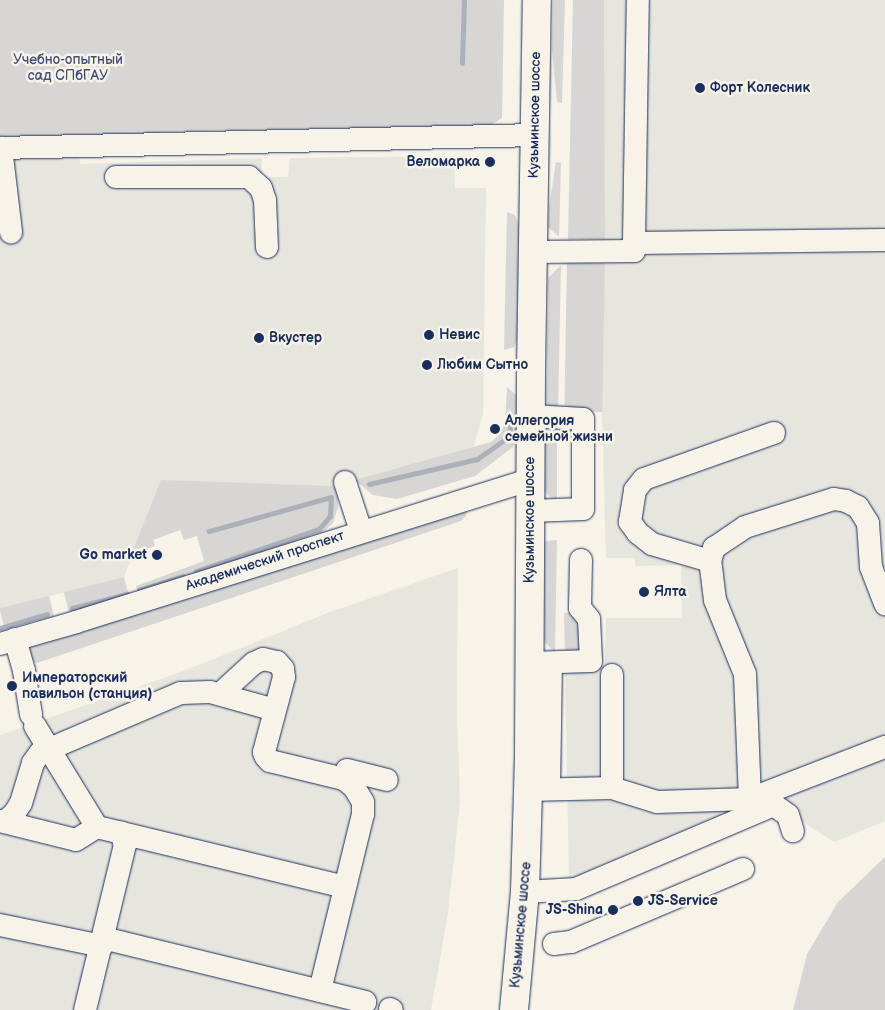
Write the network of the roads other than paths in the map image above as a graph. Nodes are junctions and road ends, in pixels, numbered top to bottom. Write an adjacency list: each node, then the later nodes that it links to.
1 (537, 0): 3 (main road, Кузьминское шоссе)
2 (638, 0): 10 (street)
3 (534, 135): 4 (street); 12 (main road, Кузьминское шоссе)
4 (249, 143): 5 (street); 6 (street)
5 (0, 148): 8 (street)
6 (249, 176): 7 (street); 11 (street)
7 (116, 177)
8 (11, 232)
9 (885, 240): 10 (street)
10 (634, 243): 12 (street)
11 (267, 247)
12 (533, 252): 13 (main road, Кузьминское шоссе)
13 (531, 416): 15 (main road, Кузьминское шоссе); 17 (street)
14 (774, 433): 20 (street)
15 (531, 479): 17 (main road, Кузьминское шоссе); 18 (street, Академический проспект)
16 (346, 482): 18 (street)
17 (531, 511): 23 (main road, Кузьминское шоссе)
18 (361, 531): 22 (street, Академический проспект)
19 (581, 560): 23 (street)
20 (710, 561): 21 (street); 33 (street)
21 (885, 604)
22 (8, 641): 28 (street)
23 (540, 663): 32 (main road, Кузьминское шоссе)
24 (612, 675): 31 (street)
25 (220, 694): 26 (street); 26 (street); 28 (street)
26 (275, 710): 29 (street)
27 (885, 747): 33 (street)
28 (49, 748): 34 (street); 35 (street)
29 (344, 779): 30 (street); 39 (street)
30 (387, 780)
31 (612, 788): 32 (street); 33 (street)
32 (538, 790): 40 (main road, Кузьминское шоссе)
33 (750, 799)
34 (2, 822): 35 (street)
35 (97, 827): 37 (street)
36 (793, 831): 40 (street)
37 (121, 833): 39 (street); 42 (street)
38 (743, 869): 43 (street)
39 (345, 887): 44 (street)
40 (525, 892): 47 (main road, Кузьминское шоссе)
41 (0, 926): 42 (street)
42 (102, 942): 44 (street); 46 (street)
43 (554, 944)
44 (329, 999): 45 (street)
45 (365, 1002)
46 (85, 1010)
47 (514, 1010)

